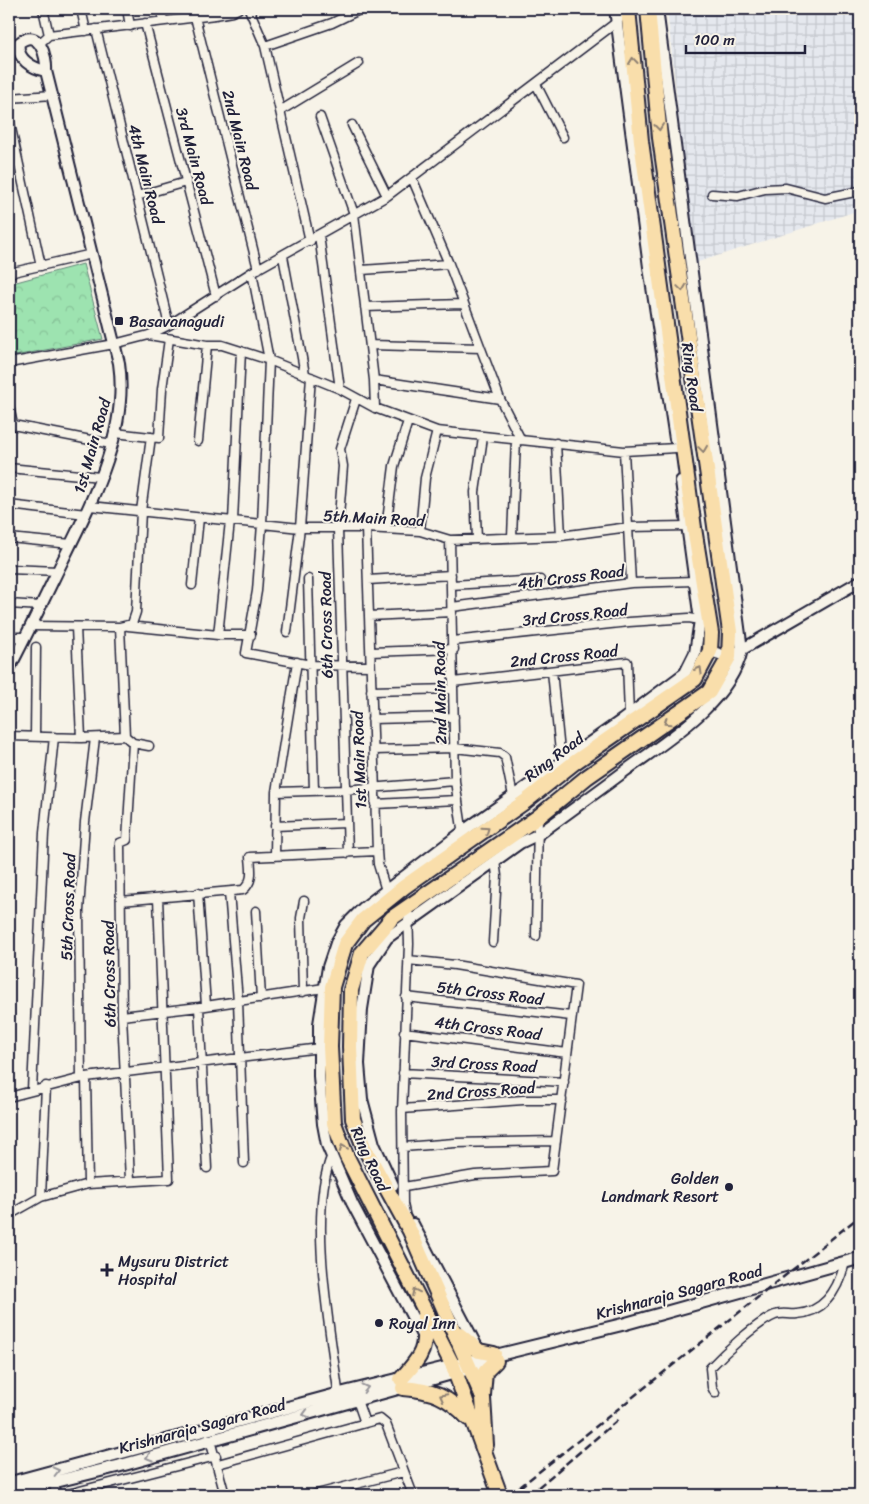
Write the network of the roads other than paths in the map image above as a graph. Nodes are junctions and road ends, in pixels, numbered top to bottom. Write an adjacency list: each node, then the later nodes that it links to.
1 (43, 9): 19 (street)
2 (81, 9): 18 (street)
3 (127, 9): 16 (street)
4 (161, 9): 13 (street)
5 (238, 9): 12 (street)
6 (248, 9): 22 (street)
7 (361, 9): 22 (street)
8 (615, 9): 14 (street)
9 (627, 9): 14 (street); 131 (highway, Ring Road, one-way to 9)
10 (648, 9): 133 (highway, Ring Road, one-way to 133)
11 (657, 9): 130 (street)
12 (196, 14): 13 (street); 48 (street, 2nd Main Road)
13 (163, 21): 15 (street)
14 (617, 22): 25 (street); 79 (street)
15 (145, 23): 16 (street); 34 (street, 3rd Main Road)
16 (130, 26): 17 (street)
17 (96, 30): 18 (street); 37 (street, 4th Main Road)
18 (86, 31): 19 (street)
19 (49, 36): 21 (street)
20 (14, 42): 21 (street); 24 (street)
21 (40, 42): 24 (street, 1st Main Road)
22 (265, 46): 28 (street)
23 (359, 63): 28 (street)
24 (46, 71): 26 (street, 1st Main Road)
25 (536, 84): 32 (street); 33 (street)
26 (53, 95): 27 (street); 42 (street, 1st Main Road)
27 (9, 98)
28 (280, 111): 41 (street)
29 (320, 117): 39 (street)
30 (9, 119): 45 (street)
31 (352, 125): 38 (street)
32 (563, 137)
33 (412, 178): 38 (street); 44 (street)
34 (186, 182): 37 (street); 49 (street, 3rd Main Road)
35 (860, 191): 36 (street)
36 (712, 194)
37 (137, 196): 52 (street, 4th Main Road)
38 (387, 196): 39 (street)
39 (354, 214): 40 (street); 46 (street)
40 (319, 235): 41 (street); 64 (street)
41 (310, 241): 43 (street)
42 (92, 254): 45 (street); 55 (street, 1st Main Road)
43 (283, 256): 48 (street); 62 (street)
44 (448, 264): 46 (street); 50 (street)
45 (41, 266): 47 (street)
46 (362, 270): 51 (street)
47 (9, 271)
48 (255, 271): 49 (street); 60 (street, 2nd Main Road)
49 (216, 296): 52 (street)
50 (462, 304): 51 (street); 58 (street)
51 (366, 307): 57 (street)
52 (169, 325): 53 (street)
53 (149, 335): 54 (street); 55 (street)
54 (169, 339): 56 (street); 73 (street)
55 (114, 344): 61 (street); 72 (street, 1st Main Road)
56 (207, 345): 59 (street); 76 (street)
57 (370, 345): 58 (street); 63 (street)
58 (481, 348): 66 (street)
59 (241, 351): 60 (street); 87 (street)
60 (270, 360): 62 (street); 88 (street, 2nd Main Road)
61 (9, 362)
62 (308, 376): 64 (street); 91 (street)
63 (374, 380): 66 (street); 68 (street)
64 (340, 389): 65 (street)
65 (356, 399): 68 (street); 93 (street, 6th Cross Road)
66 (500, 400): 75 (street)
67 (9, 406): 70 (street)
68 (375, 408): 69 (street)
69 (408, 421): 71 (street); 94 (street)
70 (11, 427): 78 (street)
71 (436, 431): 74 (street); 95 (street)
72 (114, 433): 73 (street); 78 (street, 1st Main Road)
73 (151, 437): 85 (street)
74 (483, 437): 75 (street); 99 (street)
75 (518, 440): 77 (street); 97 (street)
76 (198, 441)
77 (556, 443): 80 (street); 96 (street)
78 (111, 444): 82 (street, 1st Main Road)
79 (676, 448): 80 (street); 89 (street)
80 (624, 451): 90 (street)
81 (9, 468): 82 (street)
82 (100, 477): 84 (street, 1st Main Road)
83 (9, 505): 84 (street, 5th Main Road)
84 (88, 510): 85 (street, 5th Main Road); 101 (street, 1st Main Road)
85 (141, 512): 86 (street, 5th Main Road); 119 (street)
86 (199, 518): 87 (street, 5th Main Road); 111 (street)
87 (232, 521): 88 (street, 5th Main Road); 123 (street)
88 (262, 524): 91 (street, 5th Main Road); 124 (street, 2nd Main Road)
89 (687, 526): 90 (street, 5th Main Road); 108 (street)
90 (629, 527): 96 (street, 5th Main Road); 110 (street)
91 (300, 528): 93 (street, 5th Main Road); 122 (street)
92 (366, 528): 93 (street, 5th Main Road); 94 (street, 5th Main Road); 106 (street, 1st Main Road)
93 (338, 529): 136 (street, 6th Cross Road)
94 (386, 530): 95 (street, 5th Main Road)
95 (420, 531): 100 (street, 5th Main Road)
96 (562, 536): 97 (street, 5th Main Road)
97 (512, 537): 99 (street, 5th Main Road)
98 (9, 538): 101 (street)
99 (478, 538): 100 (street, 5th Main Road)
100 (450, 540): 104 (street, 2nd Main Road)
101 (71, 544): 103 (street, 1st Main Road)
102 (9, 569): 103 (street)
103 (58, 571): 114 (street, 1st Main Road)
104 (451, 575): 106 (street); 112 (street, 2nd Main Road)
105 (308, 579): 135 (street)
106 (368, 580): 116 (street, 1st Main Road)
107 (540, 580): 112 (street)
108 (694, 581): 110 (street, 4th Cross Road); 117 (street)
109 (860, 581): 130 (street)
110 (631, 583): 115 (street, 4th Cross Road)
111 (192, 585)
112 (451, 585): 115 (street, 2nd Main Road)
113 (9, 604): 114 (street)
114 (41, 606): 118 (street, 1st Main Road)
115 (452, 609): 116 (street, 4th Cross Road); 127 (street, 2nd Main Road)
116 (369, 616): 132 (street, 1st Main Road)
117 (700, 620): 127 (street, 3rd Cross Road); 142 (street)
118 (31, 626): 120 (street); 126 (street, 1st Main Road)
119 (128, 626): 121 (street); 123 (street)
120 (76, 627): 121 (street); 149 (street)
121 (120, 628): 147 (street)
122 (287, 632)
123 (218, 635): 124 (street)
124 (251, 635): 134 (street, 2nd Main Road)
125 (9, 637): 126 (street)
126 (26, 637): 138 (street, 1st Main Road)
127 (453, 641): 129 (street, 2nd Main Road)
128 (36, 647): 146 (street)
129 (454, 649): 132 (street); 140 (street, 2nd Main Road)
130 (742, 650): 133 (street); 167 (street)
131 (710, 651): 133 (street); 168 (highway, Ring Road, one-way to 131)
132 (371, 652): 137 (street, 1st Main Road)
133 (729, 657): 164 (highway, Ring Road, one-way to 164)
134 (297, 662): 135 (street); 160 (street)
135 (311, 665): 136 (street); 159 (street)
136 (341, 666): 137 (street); 158 (street, 6th Cross Road)
137 (370, 666): 141 (street, 1st Main Road)
138 (9, 669)
139 (552, 671): 140 (street, 2nd Cross Road); 142 (street, 2nd Cross Road); 155 (street)
140 (453, 686): 141 (street, 2nd Cross Road); 143 (street, 2nd Main Road)
141 (371, 691): 144 (street, 1st Main Road)
142 (629, 714): 155 (street)
143 (454, 717): 144 (street); 153 (street, 2nd Main Road)
144 (372, 719): 154 (street, 1st Main Road)
145 (9, 736): 146 (street)
146 (35, 736): 148 (street)
147 (125, 736): 150 (street); 151 (street)
148 (54, 737): 149 (street); 206 (street)
149 (81, 738): 150 (street)
150 (95, 738): 203 (street, 5th Cross Road)
151 (133, 743): 152 (street); 179 (street, 6th Cross Road)
152 (150, 746)
153 (454, 748): 154 (street); 156 (street, 2nd Main Road); 161 (street)
154 (374, 750): 157 (street, 1st Main Road)
155 (561, 762): 161 (street)
156 (456, 781): 157 (street); 162 (street, 2nd Main Road)
157 (375, 787): 158 (street); 163 (street, 1st Main Road)
158 (344, 790): 159 (street); 165 (street, 6th Cross Road)
159 (314, 791): 160 (street)
160 (276, 792): 166 (street)
161 (513, 796): 168 (street)
162 (458, 800): 163 (street); 168 (street, 2nd Main Road)
163 (375, 804): 169 (street, 1st Main Road)
164 (538, 817): 167 (street); 174 (highway, Ring Road)
165 (346, 824): 166 (street); 170 (street, 6th Cross Road)
166 (275, 826): 171 (street)
167 (539, 834): 172 (street); 183 (street)
168 (463, 839): 173 (highway, Ring Road); 177 (street)
169 (377, 851): 170 (street); 177 (street, 1st Main Road)
170 (348, 853): 171 (street)
171 (275, 856): 175 (street)
172 (495, 861): 182 (street); 184 (street)
173 (428, 871): 174 (highway); 177 (highway, Ring Road)
174 (436, 888): 182 (highway, Ring Road)
175 (229, 892): 176 (street); 190 (street)
176 (198, 893): 178 (street); 191 (street)
177 (387, 895): 186 (street); 224 (highway, Ring Road, one-way to 177)
178 (158, 898): 179 (street); 192 (street)
179 (121, 901): 193 (street, 6th Cross Road)
180 (304, 901): 187 (street)
181 (256, 911): 189 (street)
182 (409, 914): 185 (street); 219 (street); 221 (highway, Ring Road)
183 (536, 936)
184 (493, 942)
185 (408, 960): 188 (street); 194 (street)
186 (324, 988): 187 (street); 196 (street)
187 (303, 992): 189 (street)
188 (406, 997): 194 (street, 5th Cross Road); 195 (street)
189 (261, 998): 190 (street)
190 (238, 1001): 191 (street); 198 (street)
191 (203, 1006): 192 (street); 199 (street)
192 (163, 1010): 193 (street); 200 (street)
193 (122, 1016): 202 (street, 6th Cross Road)
194 (571, 1016): 197 (street)
195 (404, 1032): 197 (street, 4th Cross Road); 201 (street)
196 (320, 1048): 198 (street); 212 (street)
197 (568, 1053): 204 (street)
198 (240, 1058): 199 (street); 213 (street)
199 (202, 1063): 200 (street); 214 (street)
200 (164, 1068): 202 (street); 215 (street)
201 (403, 1073): 204 (street, 3rd Cross Road); 209 (street)
202 (126, 1074): 203 (street); 215 (street, 6th Cross Road)
203 (84, 1078): 205 (street); 216 (street, 5th Cross Road)
204 (564, 1082): 208 (street)
205 (46, 1086): 206 (street); 218 (street)
206 (32, 1090): 207 (street)
207 (9, 1097)
208 (562, 1100): 209 (street, 2nd Cross Road); 210 (street)
209 (402, 1109): 211 (street)
210 (556, 1141): 211 (street); 217 (street)
211 (403, 1147): 217 (street)
212 (332, 1155): 226 (street); 234 (street)
213 (244, 1163)
214 (207, 1168)
215 (130, 1180): 216 (street)
216 (88, 1184): 218 (street)
217 (404, 1187): 219 (street)
218 (41, 1196): 220 (street)
219 (403, 1204): 221 (street); 227 (street)
220 (9, 1215)
221 (410, 1231): 225 (highway, Ring Road)
222 (860, 1258): 223 (main road, Krishnaraja Sagara Road)
223 (845, 1262): 228 (main road, Krishnaraja Sagara Road); 232 (street)
224 (424, 1310): 226 (highway); 230 (highway, Ring Road)
225 (455, 1330): 227 (highway); 229 (highway, Ring Road)
226 (424, 1340): 231 (highway)
227 (479, 1351): 228 (highway)
228 (498, 1357): 229 (main road, Krishnaraja Sagara Road); 233 (highway)
229 (469, 1366): 230 (main road, Krishnaraja Sagara Road); 233 (highway, Ring Road)
230 (455, 1370): 231 (main road, Krishnaraja Sagara Road); 237 (highway, Ring Road)
231 (402, 1383): 234 (main road, Krishnaraja Sagara Road, one-way to 231); 235 (main road, Krishnaraja Sagara Road); 237 (highway, one-way to 231)
232 (715, 1392)
233 (483, 1398): 240 (highway, Ring Road)
234 (339, 1400): 235 (main road, Krishnaraja Sagara Road); 238 (main road, Krishnaraja Sagara Road, one-way to 238); 243 (main road, Krishnaraja Sagara Road, one-way to 234)
235 (357, 1400): 236 (street)
236 (365, 1423): 239 (street); 241 (street)
237 (474, 1424): 240 (highway, Ring Road)
238 (210, 1440): 239 (street); 242 (main road, Krishnaraja Sagara Road, one-way to 242)
239 (217, 1460): 246 (street); 247 (street)
240 (488, 1466): 250 (highway, Ring Road)
241 (403, 1472): 248 (street); 249 (street)
242 (54, 1482): 244 (main road, Krishnaraja Sagara Road); 245 (street)
243 (9, 1483)
244 (9, 1493)
245 (56, 1495)
246 (64, 1495)
247 (225, 1495)
248 (313, 1495)
249 (413, 1495)
250 (500, 1495)

